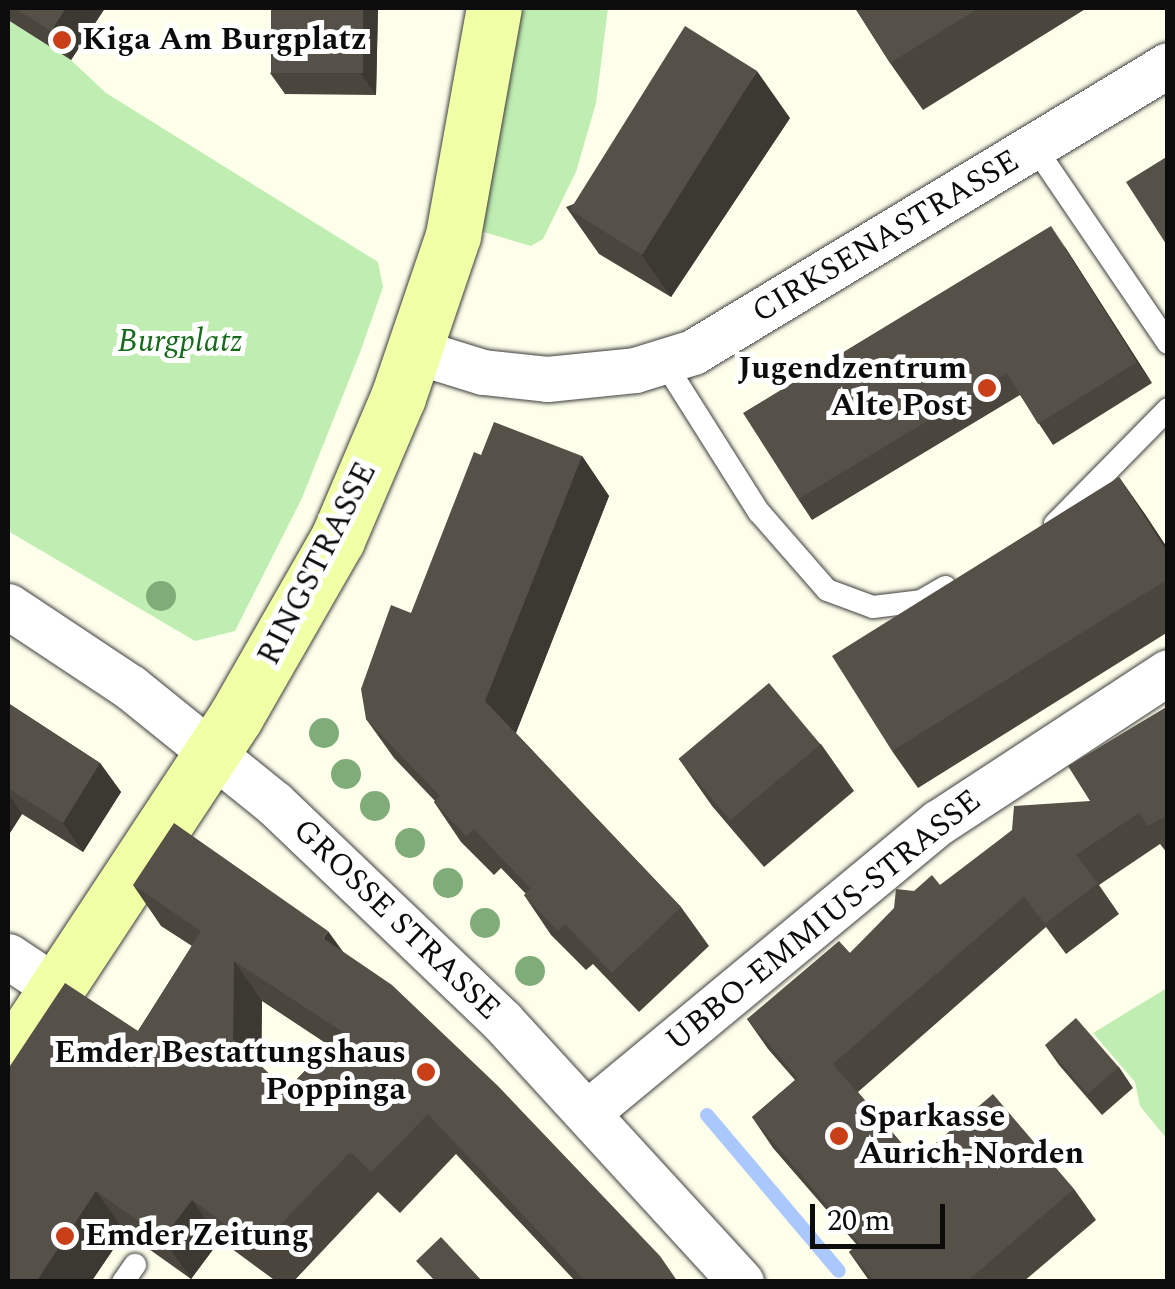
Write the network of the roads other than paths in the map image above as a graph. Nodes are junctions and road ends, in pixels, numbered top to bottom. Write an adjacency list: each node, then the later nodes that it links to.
1 (494, 8): 5 (street, RINGSTRASSE)
2 (1168, 66): 3 (street, CIRKSENASTRASSE)
3 (1034, 146): 4 (lane); 6 (street, CIRKSENASTRASSE)
4 (1168, 343)
5 (415, 351): 6 (street, CIRKSENASTRASSE); 12 (street, RINGSTRASSE)
6 (664, 362): 9 (lane)
7 (1168, 409): 8 (lane)
8 (1041, 532)
9 (972, 571)
10 (8, 606): 12 (street, GROSSE STRASSE)
11 (1168, 672): 16 (street, UBBO-EMMIUS-STRASSE)
12 (213, 750): 14 (street, RINGSTRASSE); 16 (street, GROSSE STRASSE)
13 (8, 956): 14 (street)
14 (56, 988): 15 (street, RINGSTRASSE)
15 (8, 1062)
16 (588, 1112): 17 (street, GROSSE STRASSE)
17 (742, 1282)

